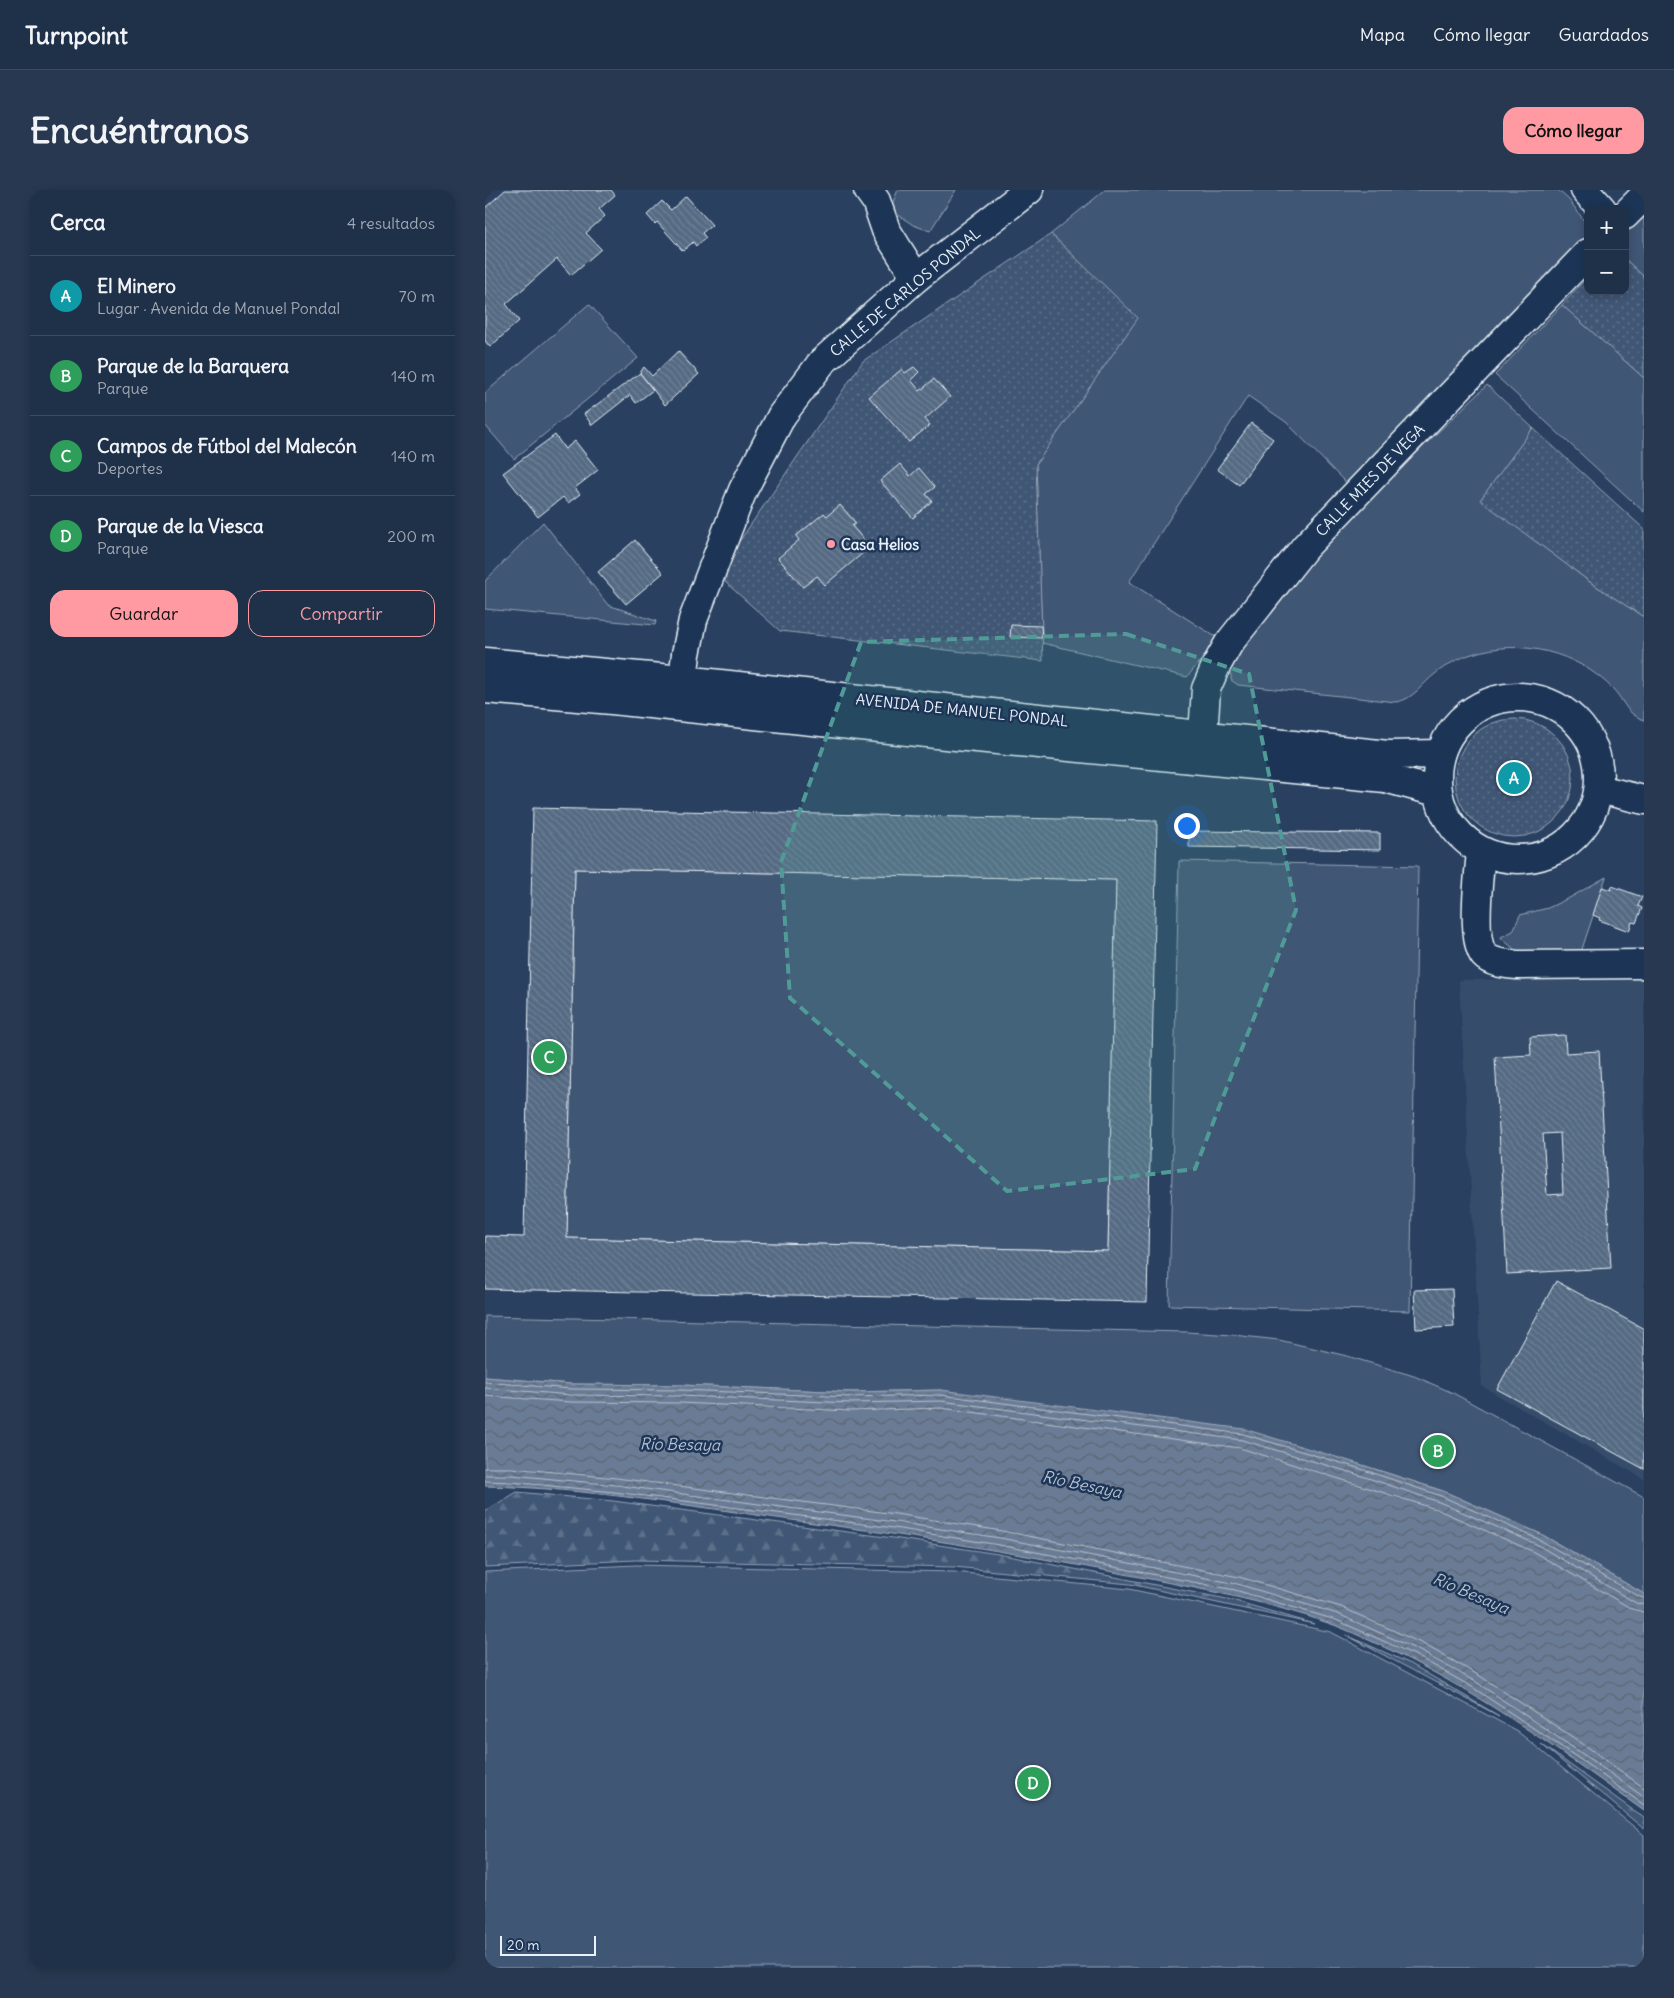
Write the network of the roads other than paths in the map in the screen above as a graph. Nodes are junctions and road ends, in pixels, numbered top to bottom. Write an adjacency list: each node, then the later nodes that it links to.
1 (868, 190): 8 (main road)
2 (1029, 190): 8 (main road, CALLE DE CARLOS PONDAL)
3 (1585, 190): 5 (main road)
4 (1644, 196): 6 (main road)
5 (1598, 205)
6 (1629, 211)
7 (1584, 258): 12 (main road, CALLE MIES DE VEGA)
8 (916, 278): 10 (main road, CALLE DE CARLOS PONDAL)
9 (485, 662): 10 (main road, AVENIDA DE MANUEL PONDAL)
10 (683, 680): 12 (main road, AVENIDA DE MANUEL PONDAL)
11 (485, 689): 15 (main road, AVENIDA DE MANUEL PONDAL)
12 (1203, 735): 13 (main road, AVENIDA DE MANUEL PONDAL)
13 (1440, 754): 14 (main road); 15 (main road)
14 (1599, 789): 16 (main road); 17 (main road)
15 (1437, 792): 17 (main road)
16 (1644, 800)
17 (1481, 852): 18 (main road)
18 (1644, 964)

